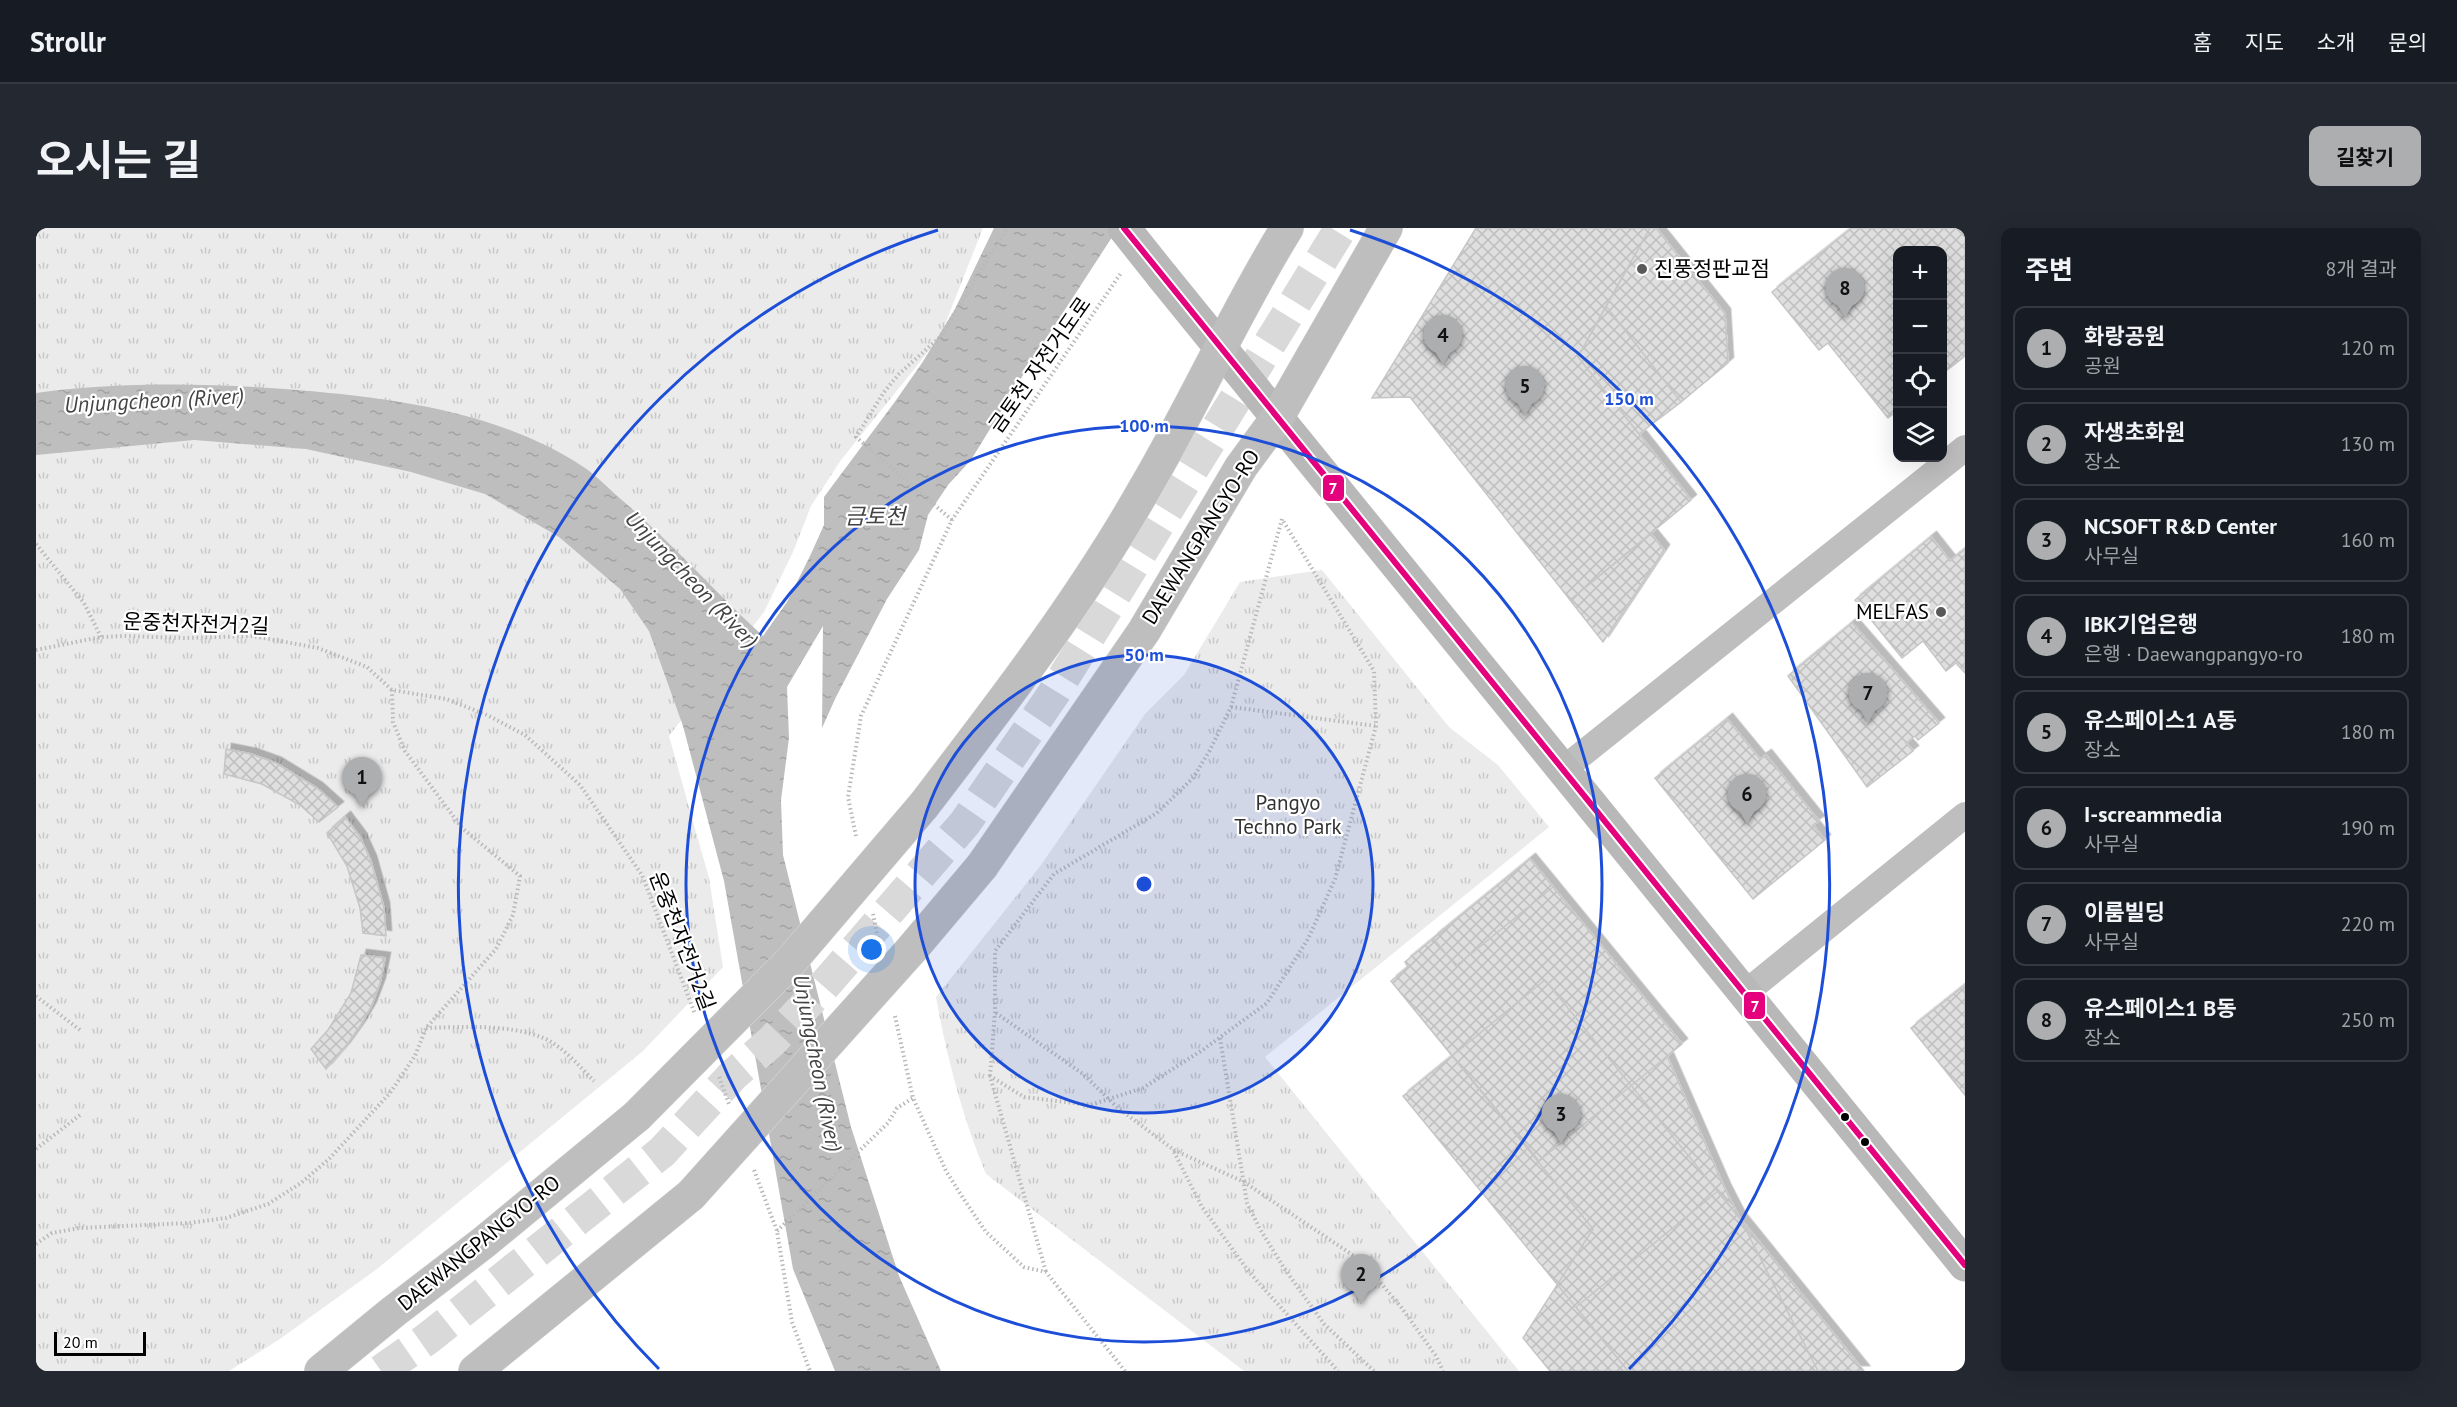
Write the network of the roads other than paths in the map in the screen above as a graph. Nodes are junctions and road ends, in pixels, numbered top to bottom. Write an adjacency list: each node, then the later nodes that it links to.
1 (1124, 228): 4 (street, bridge)
2 (1287, 228): 4 (main road)
3 (1386, 228): 5 (main road, DAEWANGPANGYO-RO)
4 (1220, 348): 5 (street); 11 (main road, DAEWANGPANGYO-RO, bridge)
5 (1277, 418): 7 (street); 12 (main road, DAEWANGPANGYO-RO, bridge)
6 (1965, 448): 7 (street)
7 (1561, 771): 9 (street)
8 (1965, 814): 9 (street)
9 (1745, 993): 10 (street)
10 (1965, 1265)
11 (321, 1371)
12 (476, 1371)

